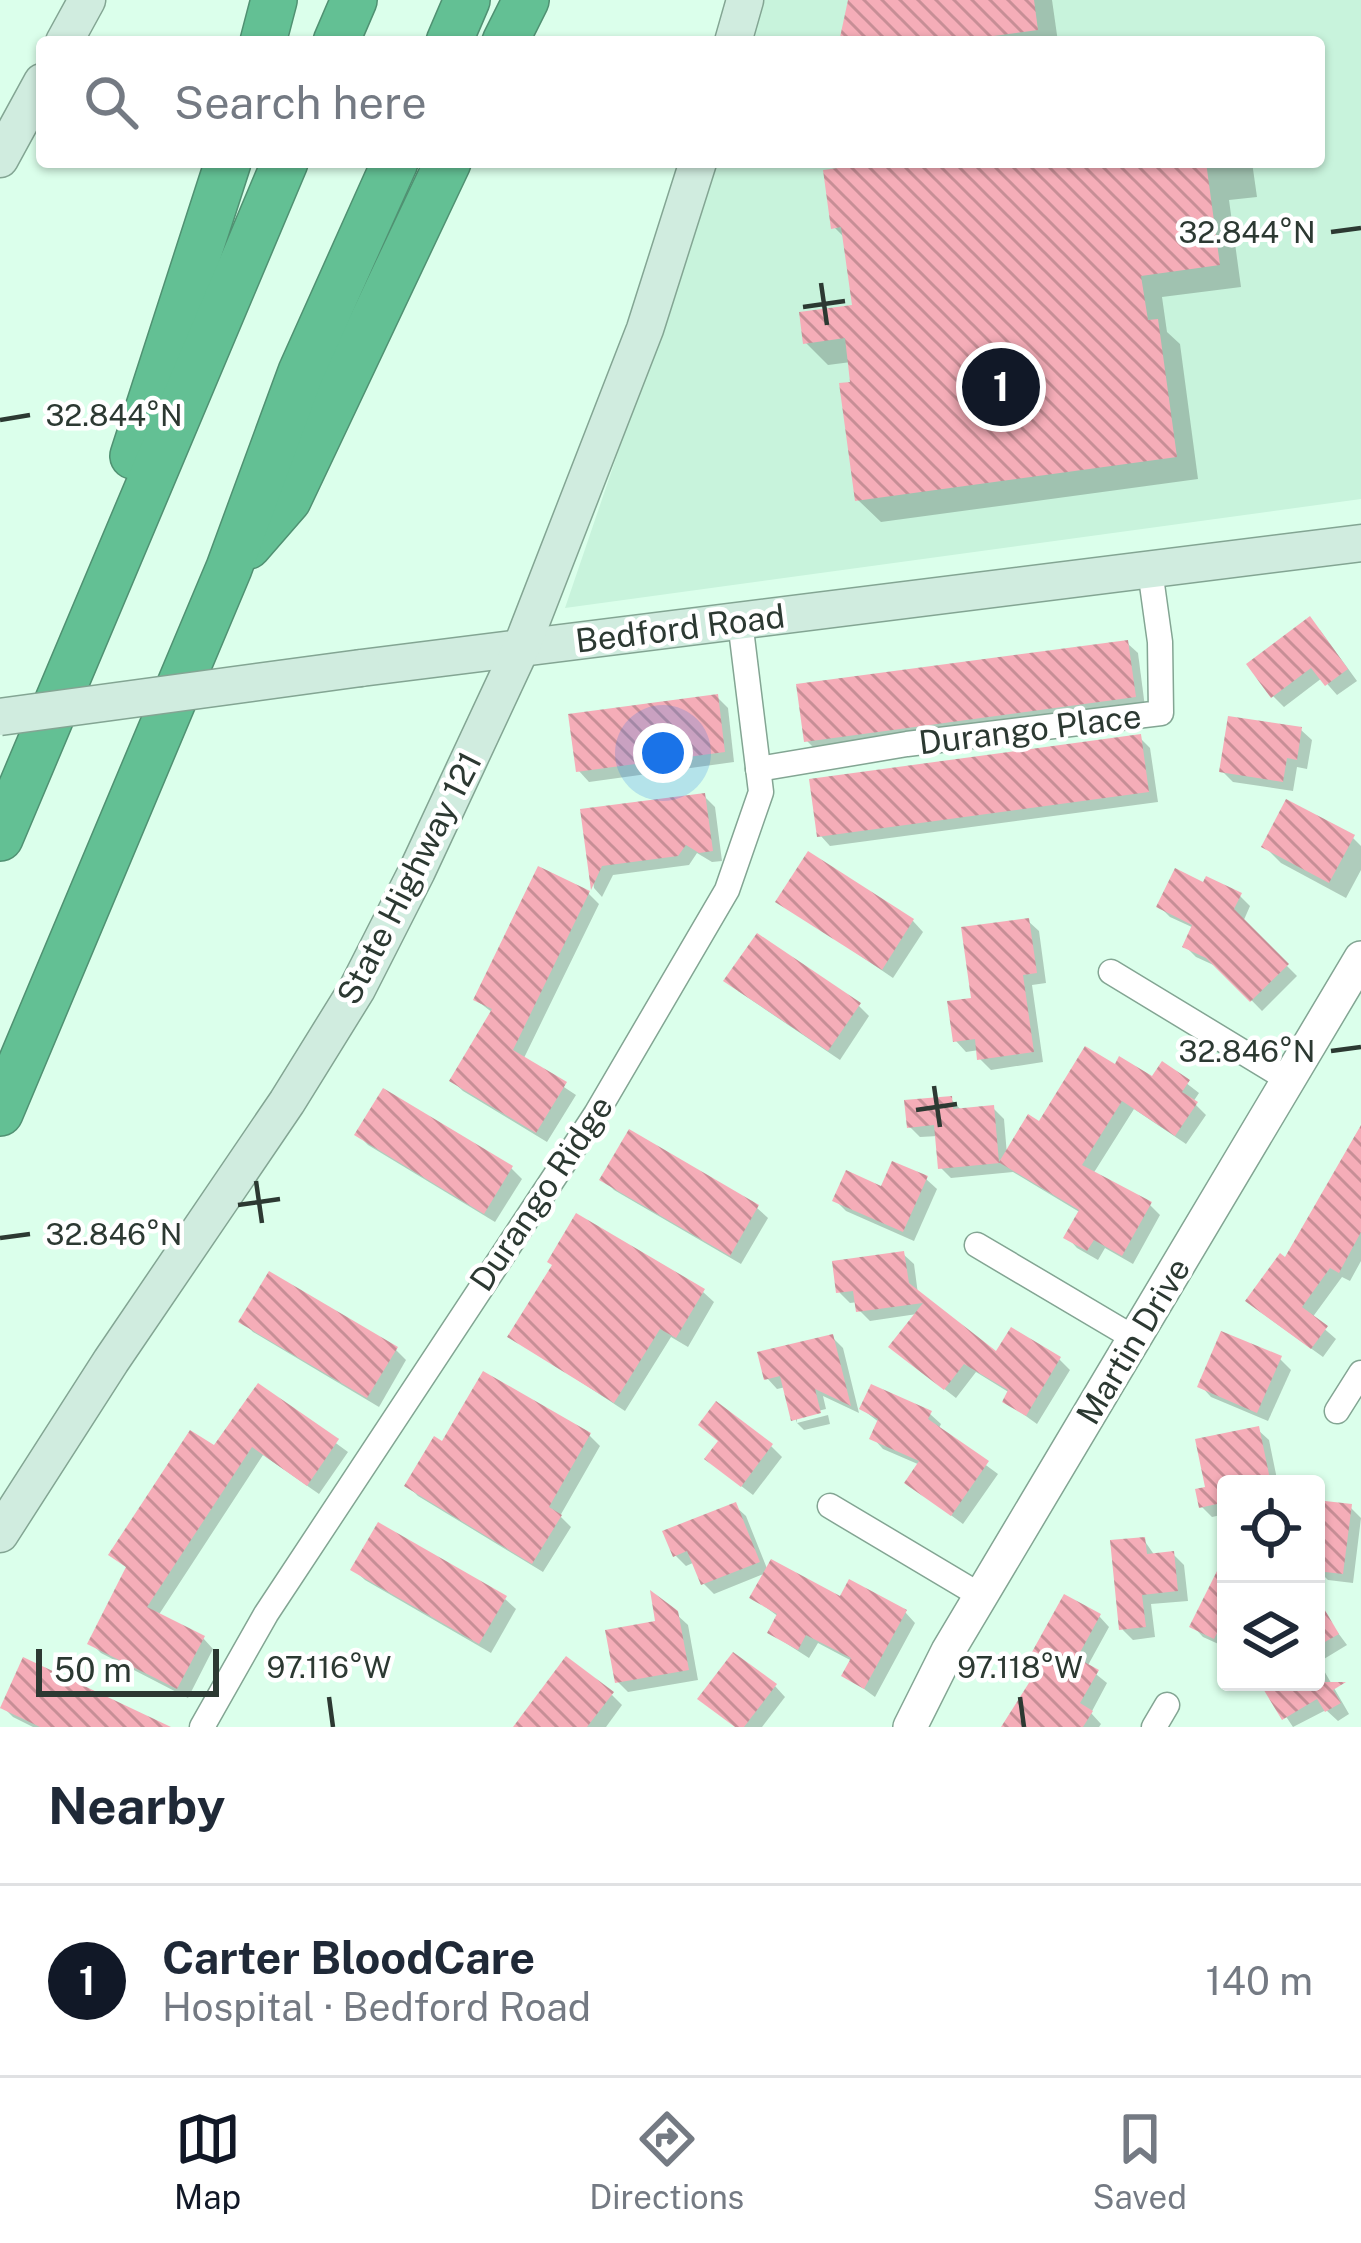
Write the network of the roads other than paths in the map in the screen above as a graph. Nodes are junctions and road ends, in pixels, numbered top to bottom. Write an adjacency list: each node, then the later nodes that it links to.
1 (87, 0): 7 (main road)
2 (274, 0): 8 (highway)
3 (354, 0): 9 (highway)
4 (467, 0): 10 (highway)
5 (526, 0): 11 (highway)
6 (745, 0): 12 (main road)
7 (67, 36)
8 (264, 36)
9 (339, 36)
10 (451, 36)
11 (508, 36)
12 (735, 36)
13 (36, 93): 14 (main road)
14 (0, 159)
15 (226, 168): 24 (highway)
16 (282, 168): 24 (highway)
17 (392, 168): 21 (highway)
18 (445, 168): 21 (highway)
19 (696, 168): 25 (main road, State Highway 121)
20 (1361, 543): 22 (main road, Bedford Road)
21 (229, 568): 32 (highway)
22 (1150, 570): 23 (main road, Bedford Road); 27 (street, Durango Place)
23 (740, 621): 25 (main road, Bedford Road); 27 (street, Durango Ridge)
24 (89, 624): 28 (highway)
25 (521, 648): 26 (main road, Bedford Road, bridge); 38 (main road, State Highway 121)
26 (0, 717)
27 (758, 769): 40 (street, Durango Ridge)
28 (0, 838)
29 (1361, 958): 31 (street, Martin Drive)
30 (1111, 972): 31 (street)
31 (1289, 1079): 34 (street, Martin Drive)
32 (0, 1113)
33 (977, 1245): 34 (street)
34 (1134, 1338): 39 (street, Martin Drive)
35 (1361, 1373): 36 (street)
36 (1337, 1412)
37 (830, 1506): 39 (street)
38 (0, 1534)
39 (981, 1596): 41 (street, Martin Drive)
40 (202, 1727)
41 (910, 1727)

